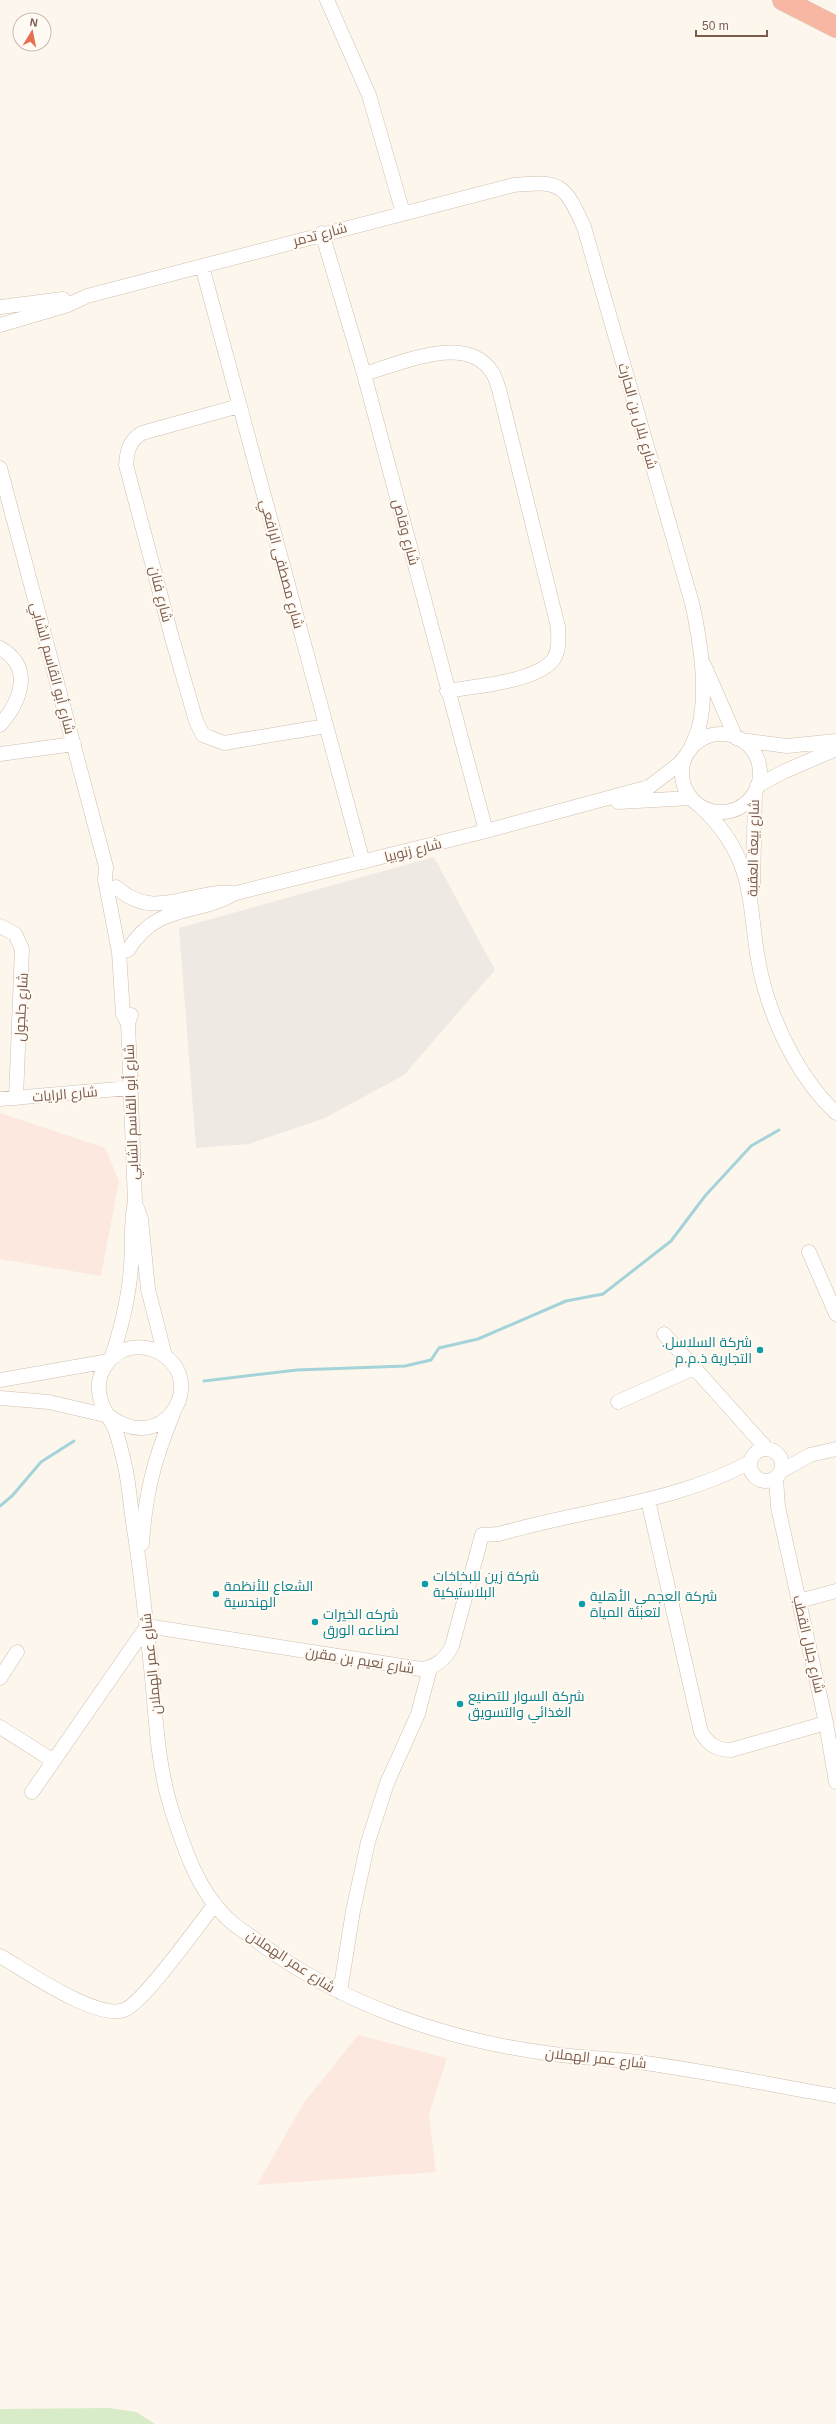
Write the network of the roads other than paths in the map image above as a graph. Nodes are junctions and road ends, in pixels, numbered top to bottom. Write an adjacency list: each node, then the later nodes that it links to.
1 (327, 0): 5 (street)
2 (783, 0): 3 (highway)
3 (836, 26)
4 (554, 185): 5 (street, شارع تدمر); 15 (street, شارع بلال بن الحارث)
5 (403, 213): 6 (street, شارع تدمر)
6 (322, 233): 7 (street, شارع تدمر); 11 (street, شارع وقاص)
7 (202, 266): 8 (street, شارع تدمر); 12 (street, شارع مصطفى الرافعي)
8 (87, 296): 9 (street, شارع تدمر); 10 (street, شارع تدمر)
9 (0, 307)
10 (0, 325)
11 (364, 374): 16 (street, شارع وقاص); 16 (street)
12 (240, 406): 20 (street, شارع مصطفى الرافعي); 20 (street, شارع فنان)
13 (0, 468): 23 (street, شارع أبو القاسم الشابي)
14 (0, 648): 19 (street)
15 (701, 656): 17 (street, شارع بلال بن الحارث); 18 (street, شارع بلال بن الحارث)
16 (447, 691): 30 (street, شارع وقاص)
17 (702, 707): 18 (street); 25 (street, شارع بلال بن الحارث)
18 (722, 709): 21 (street, شارع بلال بن الحارث)
19 (0, 725)
20 (326, 726): 31 (street, شارع مصطفى الرافعي)
21 (738, 739): 22 (street); 25 (street); 27 (street)
22 (836, 741)
23 (74, 744): 26 (street); 32 (street, شارع أبو القاسم الشابي)
24 (836, 749): 27 (street)
25 (688, 752): 28 (street); 29 (street, شارع زنوبيا)
26 (0, 754)
27 (756, 789): 28 (street); 35 (street, شارع بيعة العقبة)
28 (695, 802): 29 (street, شارع زنوبيا); 35 (street, شارع بيعة العقبة)
29 (590, 804): 30 (street, شارع زنوبيا)
30 (486, 831): 31 (street, شارع زنوبيا)
31 (363, 862): 34 (street, شارع زنوبيا)
32 (106, 867): 33 (street, شارع أبو القاسم الشابي); 38 (street, شارع أبو القاسم الشابي)
33 (116, 887): 34 (street, شارع زنوبيا); 37 (street, شارع أبو القاسم الشابي)
34 (236, 893): 37 (street, شارع زنوبيا)
35 (752, 904): 42 (street, شارع بيعة العقبة)
36 (0, 926): 40 (street, شارع جلجول)
37 (128, 950): 38 (street, شارع أبو القاسم الشابي)
38 (128, 1023): 39 (street, شارع أبو القاسم الشابي)
39 (130, 1088): 40 (street, شارع الرايات); 43 (street, شارع أبو القاسم الشابي)
40 (16, 1098): 41 (street, شارع الرايات)
41 (0, 1099)
42 (836, 1113)
43 (135, 1202): 47 (street, شارع أبو القاسم الشابي); 48 (street, شارع أبو القاسم الشابي)
44 (808, 1252): 45 (street)
45 (836, 1314)
46 (664, 1334): 49 (street)
47 (166, 1356): 48 (street); 53 (street)
48 (110, 1360): 50 (street); 54 (street)
49 (694, 1368): 52 (street); 55 (street)
50 (0, 1380)
51 (0, 1398): 54 (street)
52 (618, 1402)
53 (174, 1411): 54 (street); 63 (street, شارع عمر الهملان)
54 (109, 1416): 63 (street, شارع عمر الهملان)
55 (742, 1423): 57 (street); 59 (street)
56 (836, 1449): 58 (street, شارع نعيم بن مقرن)
57 (772, 1451): 58 (street, شارع نعيم بن مقرن); 59 (street, شارع نعيم بن مقرن); 60 (street)
58 (810, 1455): 60 (street, شارع نعيم بن مقرن)
59 (752, 1458): 60 (street); 61 (street, شارع نعيم بن مقرن)
60 (769, 1476): 61 (street, شارع نعيم بن مقرن); 65 (street, شارع جلال القطب)
61 (712, 1478): 62 (street, شارع نعيم بن مقرن)
62 (648, 1500): 68 (street, شارع نعيم بن مقرن); 70 (street)
63 (140, 1565): 66 (street, شارع عمر الهملان)
64 (836, 1591): 65 (street)
65 (799, 1601): 70 (street, شارع جلال القطب)
66 (147, 1626): 68 (street, شارع نعيم بن مقرن); 72 (street); 75 (street, شارع عمر الهملان)
67 (17, 1652): 69 (street)
68 (430, 1668): 77 (street)
69 (0, 1678)
70 (826, 1723): 73 (street, شارع جلال القطب)
71 (0, 1727): 72 (street)
72 (52, 1760): 74 (street)
73 (836, 1782)
74 (32, 1792)
75 (215, 1904): 76 (street); 77 (street, شارع عمر الهملان)
76 (0, 1956)
77 (340, 1992): 78 (street, شارع عمر الهملان)
78 (836, 2096)

